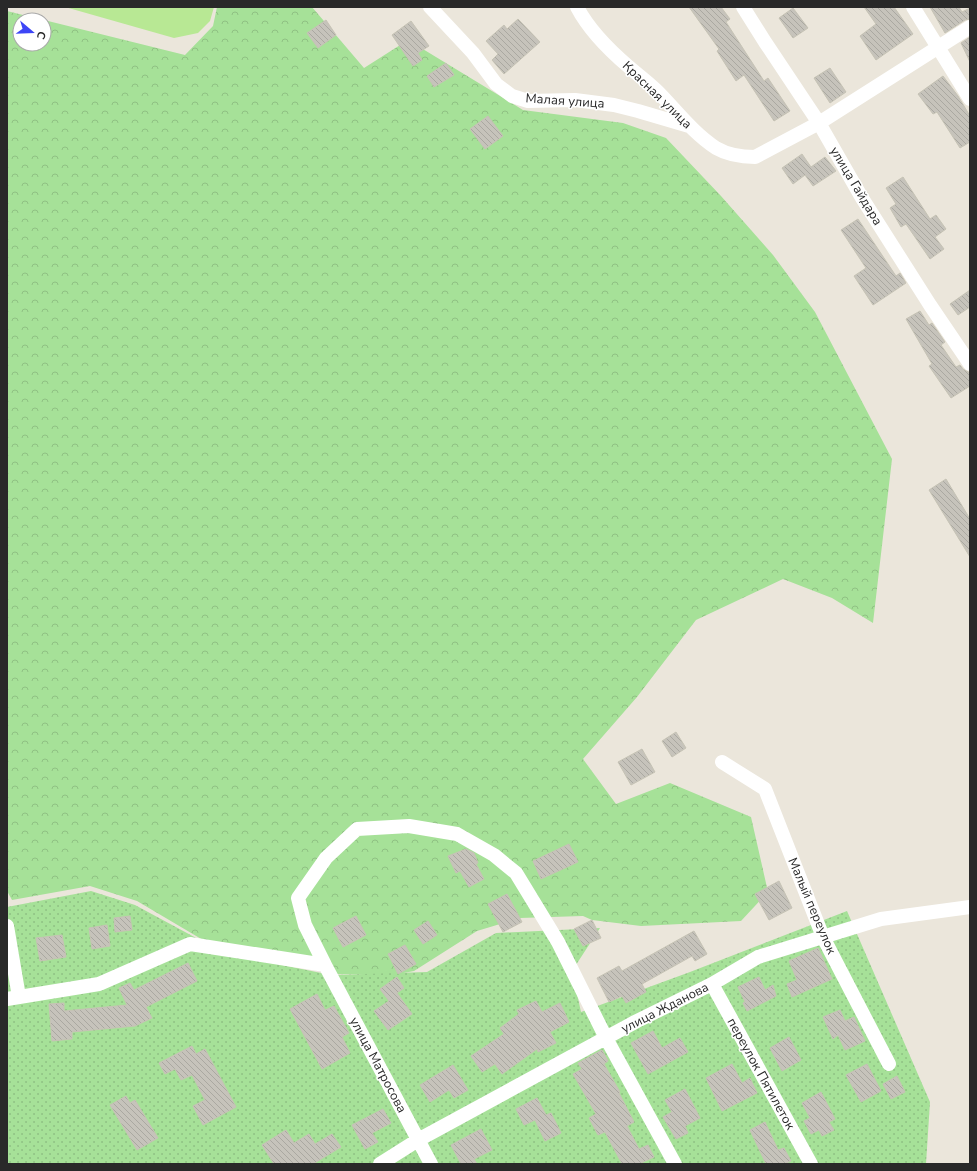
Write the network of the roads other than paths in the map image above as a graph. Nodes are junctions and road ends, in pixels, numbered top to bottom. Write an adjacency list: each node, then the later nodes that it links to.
1 (430, 7): 9 (street, Малая улица)
2 (577, 7): 9 (street, Красная улица)
3 (744, 7): 8 (street, улица Гайдара)
4 (913, 7): 6 (street)
5 (970, 27): 6 (street)
6 (939, 47): 7 (street); 8 (street)
7 (970, 99)
8 (819, 123): 9 (street, Красная улица); 10 (street, улица Гайдара)
9 (689, 126)
10 (970, 364)
11 (722, 762): 14 (street, Малый переулок)
12 (970, 907): 14 (street, улица Жданова)
13 (7, 926): 17 (street)
14 (823, 937): 16 (street, улица Жданова); 19 (street, Малый переулок)
15 (325, 965): 17 (street); 18 (street, улица Матросова); 20 (street, улица Матросова)
16 (712, 984): 18 (street, улица Жданова); 24 (street, переулок Пятилеток)
17 (13, 998)
18 (606, 1038): 20 (street, улица Жданова); 23 (street)
19 (890, 1064)
20 (418, 1140): 21 (street, улица Жданова); 22 (street, улица Матросова)
21 (380, 1164)
22 (431, 1164)
23 (675, 1164)
24 (810, 1164)

